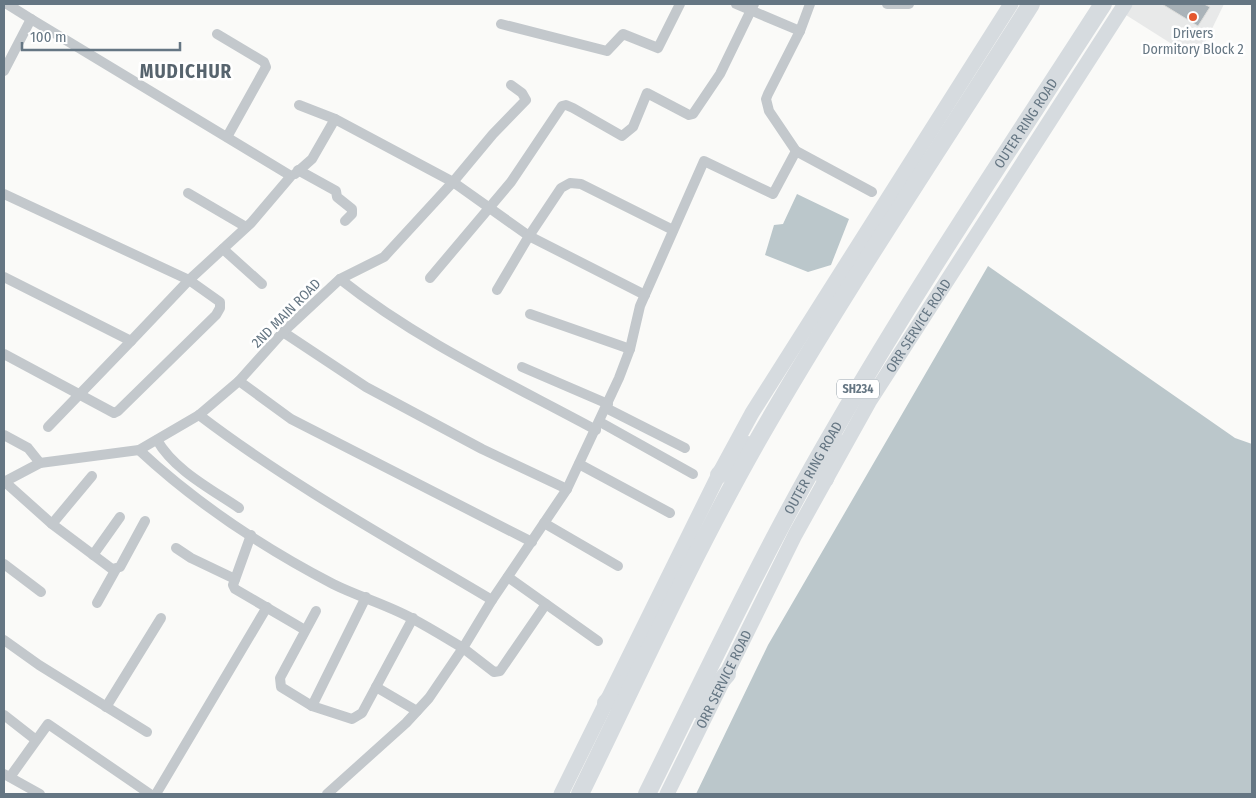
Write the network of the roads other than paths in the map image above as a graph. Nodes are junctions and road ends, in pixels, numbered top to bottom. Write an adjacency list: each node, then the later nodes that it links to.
1 (7, 4): 12 (street)
2 (680, 4): 13 (street)
3 (736, 4): 11 (street)
4 (810, 4): 14 (street)
5 (887, 4): 6 (street)
6 (909, 4)
7 (1011, 4): 61 (main road)
8 (1031, 4): 53 (highway)
9 (1103, 4): 50 (highway, OUTER RING ROAD / SH234)
10 (1125, 4): 63 (main road, ORR SERVICE ROAD)
11 (752, 7): 14 (street); 27 (street)
12 (31, 18): 16 (street); 20 (street)
13 (501, 24)
14 (800, 31): 21 (street)
15 (217, 34): 20 (street)
16 (4, 71)
17 (512, 86): 23 (street, 2ND MAIN ROAD)
18 (299, 104): 19 (street)
19 (336, 119): 22 (street); 23 (street)
20 (227, 136): 22 (street)
21 (796, 151): 24 (street); 30 (street)
22 (295, 173): 28 (street); 29 (street)
23 (453, 182): 27 (street); 35 (street, 2ND MAIN ROAD)
24 (872, 192)
25 (188, 193): 29 (street)
26 (4, 194): 36 (street)
27 (490, 206): 31 (street); 34 (street)
28 (345, 221)
29 (246, 228): 32 (street)
30 (673, 230): 31 (street); 39 (street)
31 (529, 236): 38 (street); 39 (street)
32 (223, 249): 36 (street); 37 (street)
33 (4, 277): 42 (street)
34 (430, 278)
35 (340, 279): 41 (street, 2ND MAIN ROAD); 51 (street)
36 (190, 280): 42 (street); 47 (street)
37 (262, 284)
38 (497, 290)
39 (645, 295): 43 (street)
40 (530, 314): 43 (street)
41 (283, 332): 46 (street, 2ND MAIN ROAD); 65 (street)
42 (131, 341): 47 (street)
43 (630, 349): 48 (street)
44 (4, 354): 47 (street)
45 (522, 367): 48 (street)
46 (239, 381): 49 (street, 2ND MAIN ROAD); 73 (street)
47 (82, 394): 52 (street)
48 (607, 406): 51 (street); 56 (street)
49 (199, 415): 55 (street, 2ND MAIN ROAD); 83 (street)
50 (842, 416): 63 (highway); 102 (highway, OUTER RING ROAD / SH234)
51 (598, 426): 59 (street); 60 (street)
52 (48, 427)
53 (766, 427): 61 (highway); 94 (highway)
54 (4, 435): 58 (street)
55 (157, 440): 57 (street, 2ND MAIN ROAD); 66 (street)
56 (685, 448)
57 (139, 450): 58 (street, 2ND MAIN ROAD); 72 (street)
58 (40, 463): 64 (street, 2ND MAIN ROAD)
59 (579, 464): 65 (street); 67 (street)
60 (694, 474)
61 (719, 475): 97 (main road)
62 (92, 476): 70 (street)
63 (825, 479): 95 (main road, ORR SERVICE ROAD)
64 (4, 482): 70 (street)
65 (567, 489): 71 (street)
66 (240, 508)
67 (670, 514)
68 (120, 517): 75 (street)
69 (145, 521): 78 (street)
70 (52, 524): 75 (street)
71 (544, 524): 73 (street); 77 (street)
72 (251, 535): 80 (street); 82 (street)
73 (532, 542): 79 (street)
74 (176, 548): 80 (street)
75 (93, 555): 78 (street)
76 (4, 564): 81 (street)
77 (618, 566)
78 (116, 569): 84 (street)
79 (508, 577): 83 (street); 85 (street)
80 (234, 579): 86 (street)
81 (42, 592)
82 (366, 597): 89 (street); 98 (street)
83 (492, 600): 93 (street)
84 (96, 603)
85 (546, 604): 92 (street); 93 (street)
86 (267, 607): 90 (street); 109 (street)
87 (316, 610): 90 (street)
88 (161, 618): 99 (street)
89 (413, 618): 93 (street); 96 (street)
90 (305, 630): 98 (street)
91 (4, 640): 99 (street)
92 (598, 641)
93 (462, 648): 100 (street)
94 (645, 662): 97 (highway); 111 (highway)
95 (727, 674): 102 (highway); 113 (main road, ORR SERVICE ROAD)
96 (376, 687): 98 (street); 100 (street)
97 (606, 703): 110 (main road)
98 (312, 706)
99 (106, 707): 103 (street)
100 (418, 711): 106 (street)
101 (4, 716): 104 (street)
102 (680, 726): 112 (highway, OUTER RING ROAD / SH234)
103 (147, 732)
104 (36, 740): 105 (street); 108 (street)
105 (7, 776): 107 (street)
106 (332, 793)
107 (40, 794)
108 (150, 794)
109 (156, 794)
110 (561, 794)
111 (580, 794)
112 (647, 794)
113 (667, 794)

